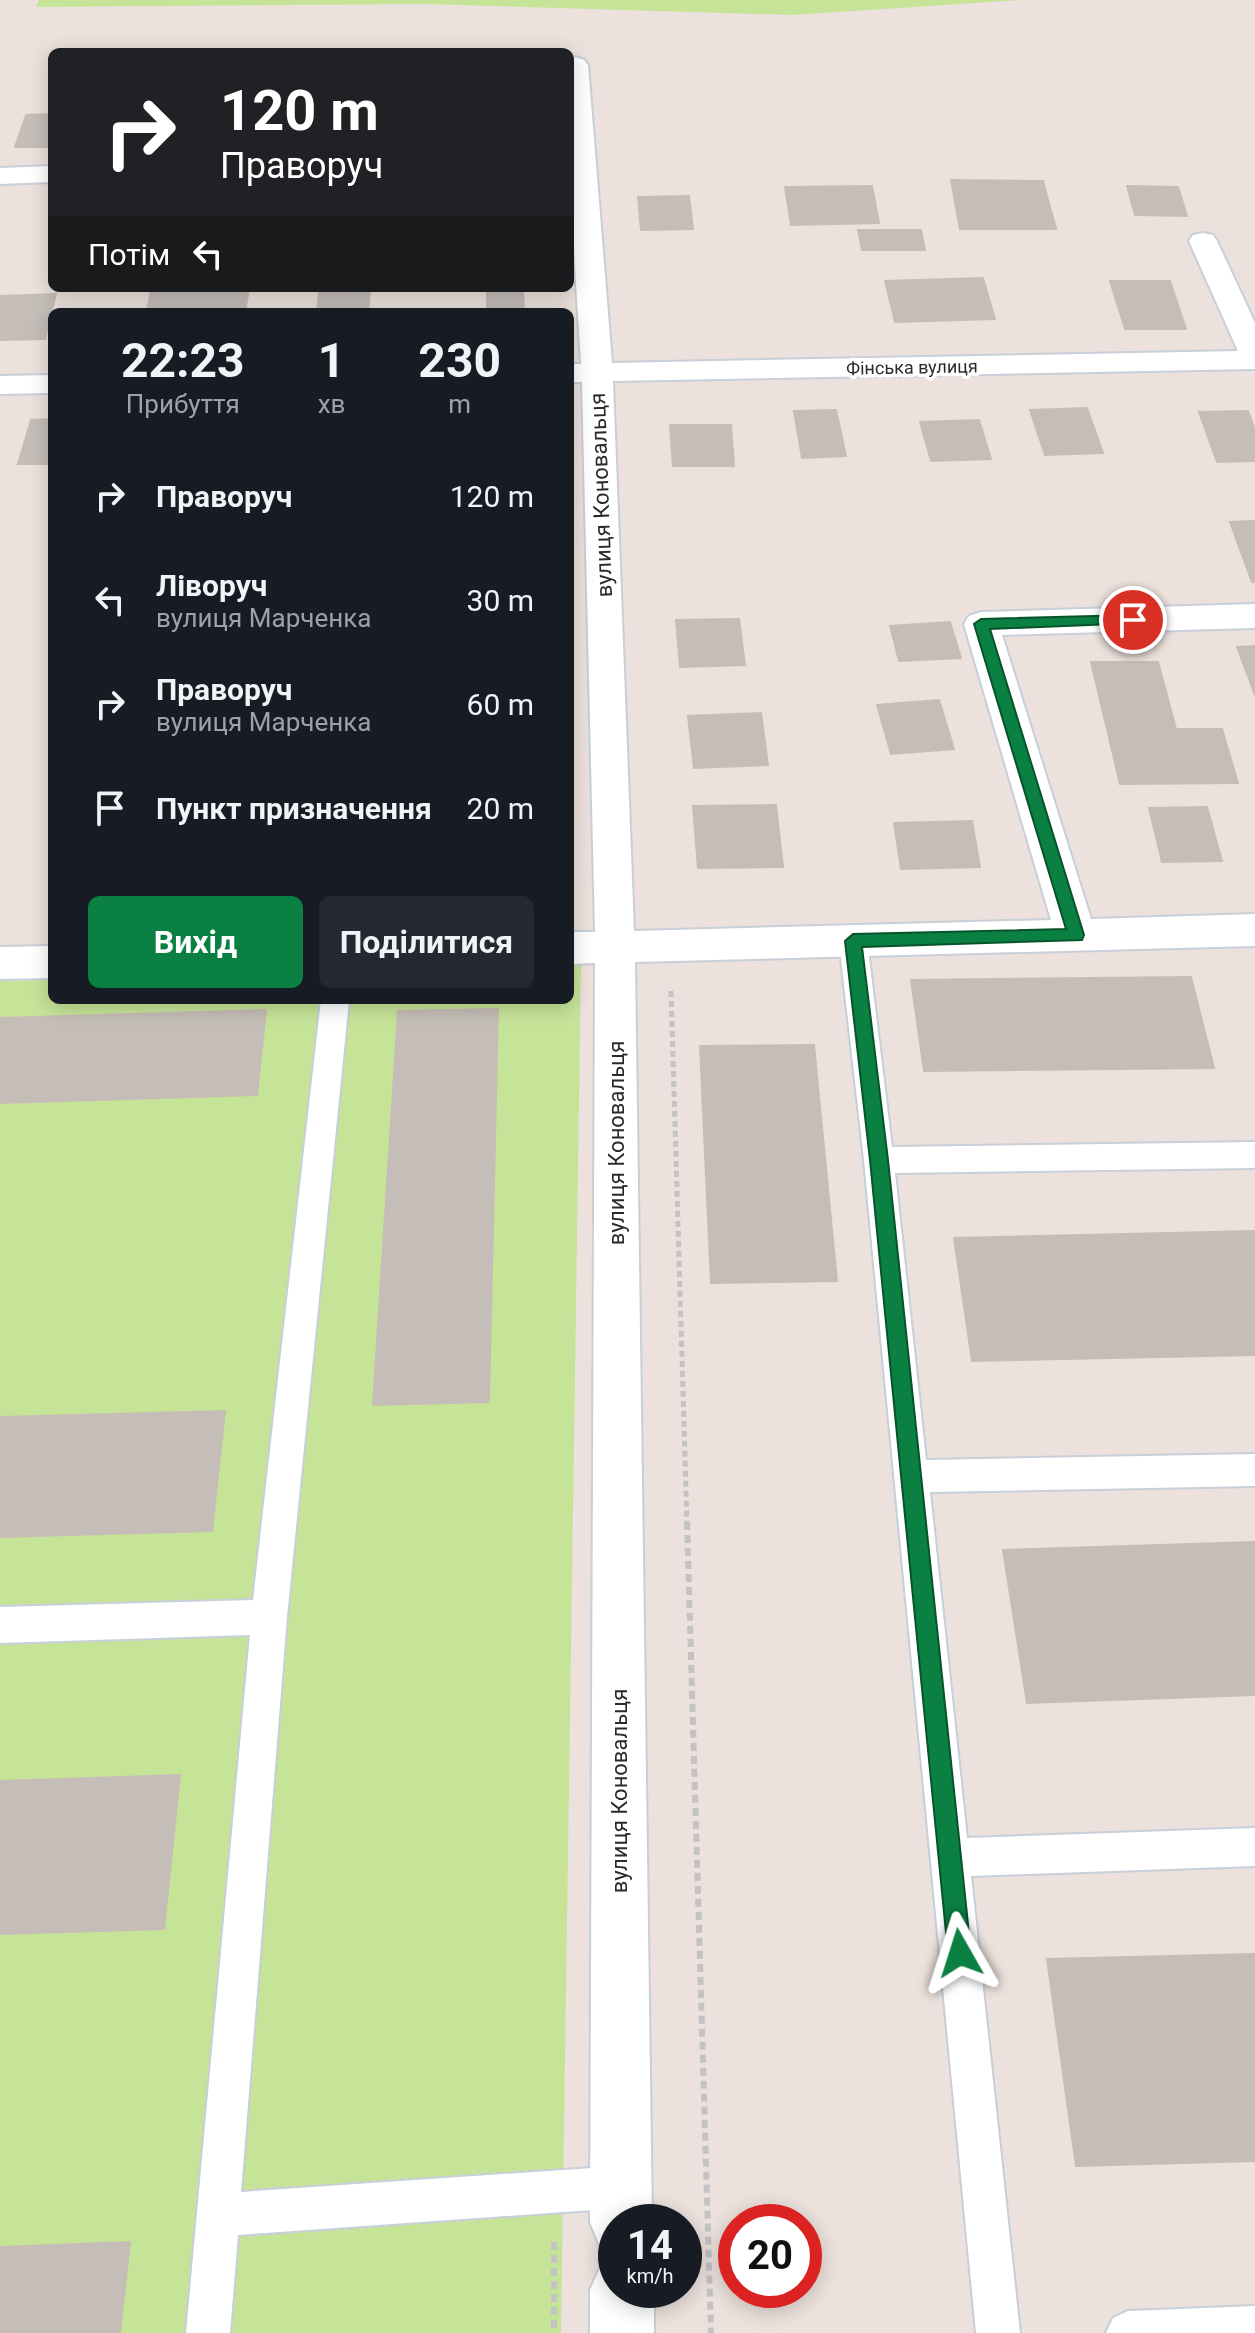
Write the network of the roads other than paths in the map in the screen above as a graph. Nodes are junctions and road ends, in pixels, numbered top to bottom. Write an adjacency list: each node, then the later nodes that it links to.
1 (575, 65): 2 (street, вулиця Коновальця)
2 (577, 160): 7 (street, вулиця Коновальця)
3 (48, 174): 4 (street)
4 (0, 176)
5 (1203, 241): 6 (street)
6 (1255, 358): 7 (street, Фінська вулиця)
7 (583, 372): 14 (street, вулиця Коновальця)
8 (48, 384): 9 (street)
9 (0, 385)
10 (1255, 616): 12 (street)
11 (1255, 930): 12 (street)
12 (1076, 935): 13 (street)
13 (853, 941): 14 (street); 20 (lane)
14 (615, 947): 15 (street); 27 (street, вулиця Коновальця)
15 (574, 948)
16 (48, 962): 17 (street)
17 (0, 963)
18 (335, 1004): 23 (lane)
19 (1255, 1155): 20 (lane)
20 (879, 1160): 22 (lane)
21 (1255, 1470): 22 (lane)
22 (911, 1476): 26 (lane)
23 (269, 1617): 24 (lane); 28 (lane)
24 (0, 1625)
25 (1255, 1847): 26 (lane)
26 (950, 1858): 33 (lane)
27 (621, 2204): 28 (lane)
28 (220, 2215): 31 (lane)
29 (622, 2308): 32 (street)
30 (1255, 2328): 34 (lane)
31 (208, 2333)
32 (622, 2333)
33 (998, 2333)
34 (1128, 2333)

